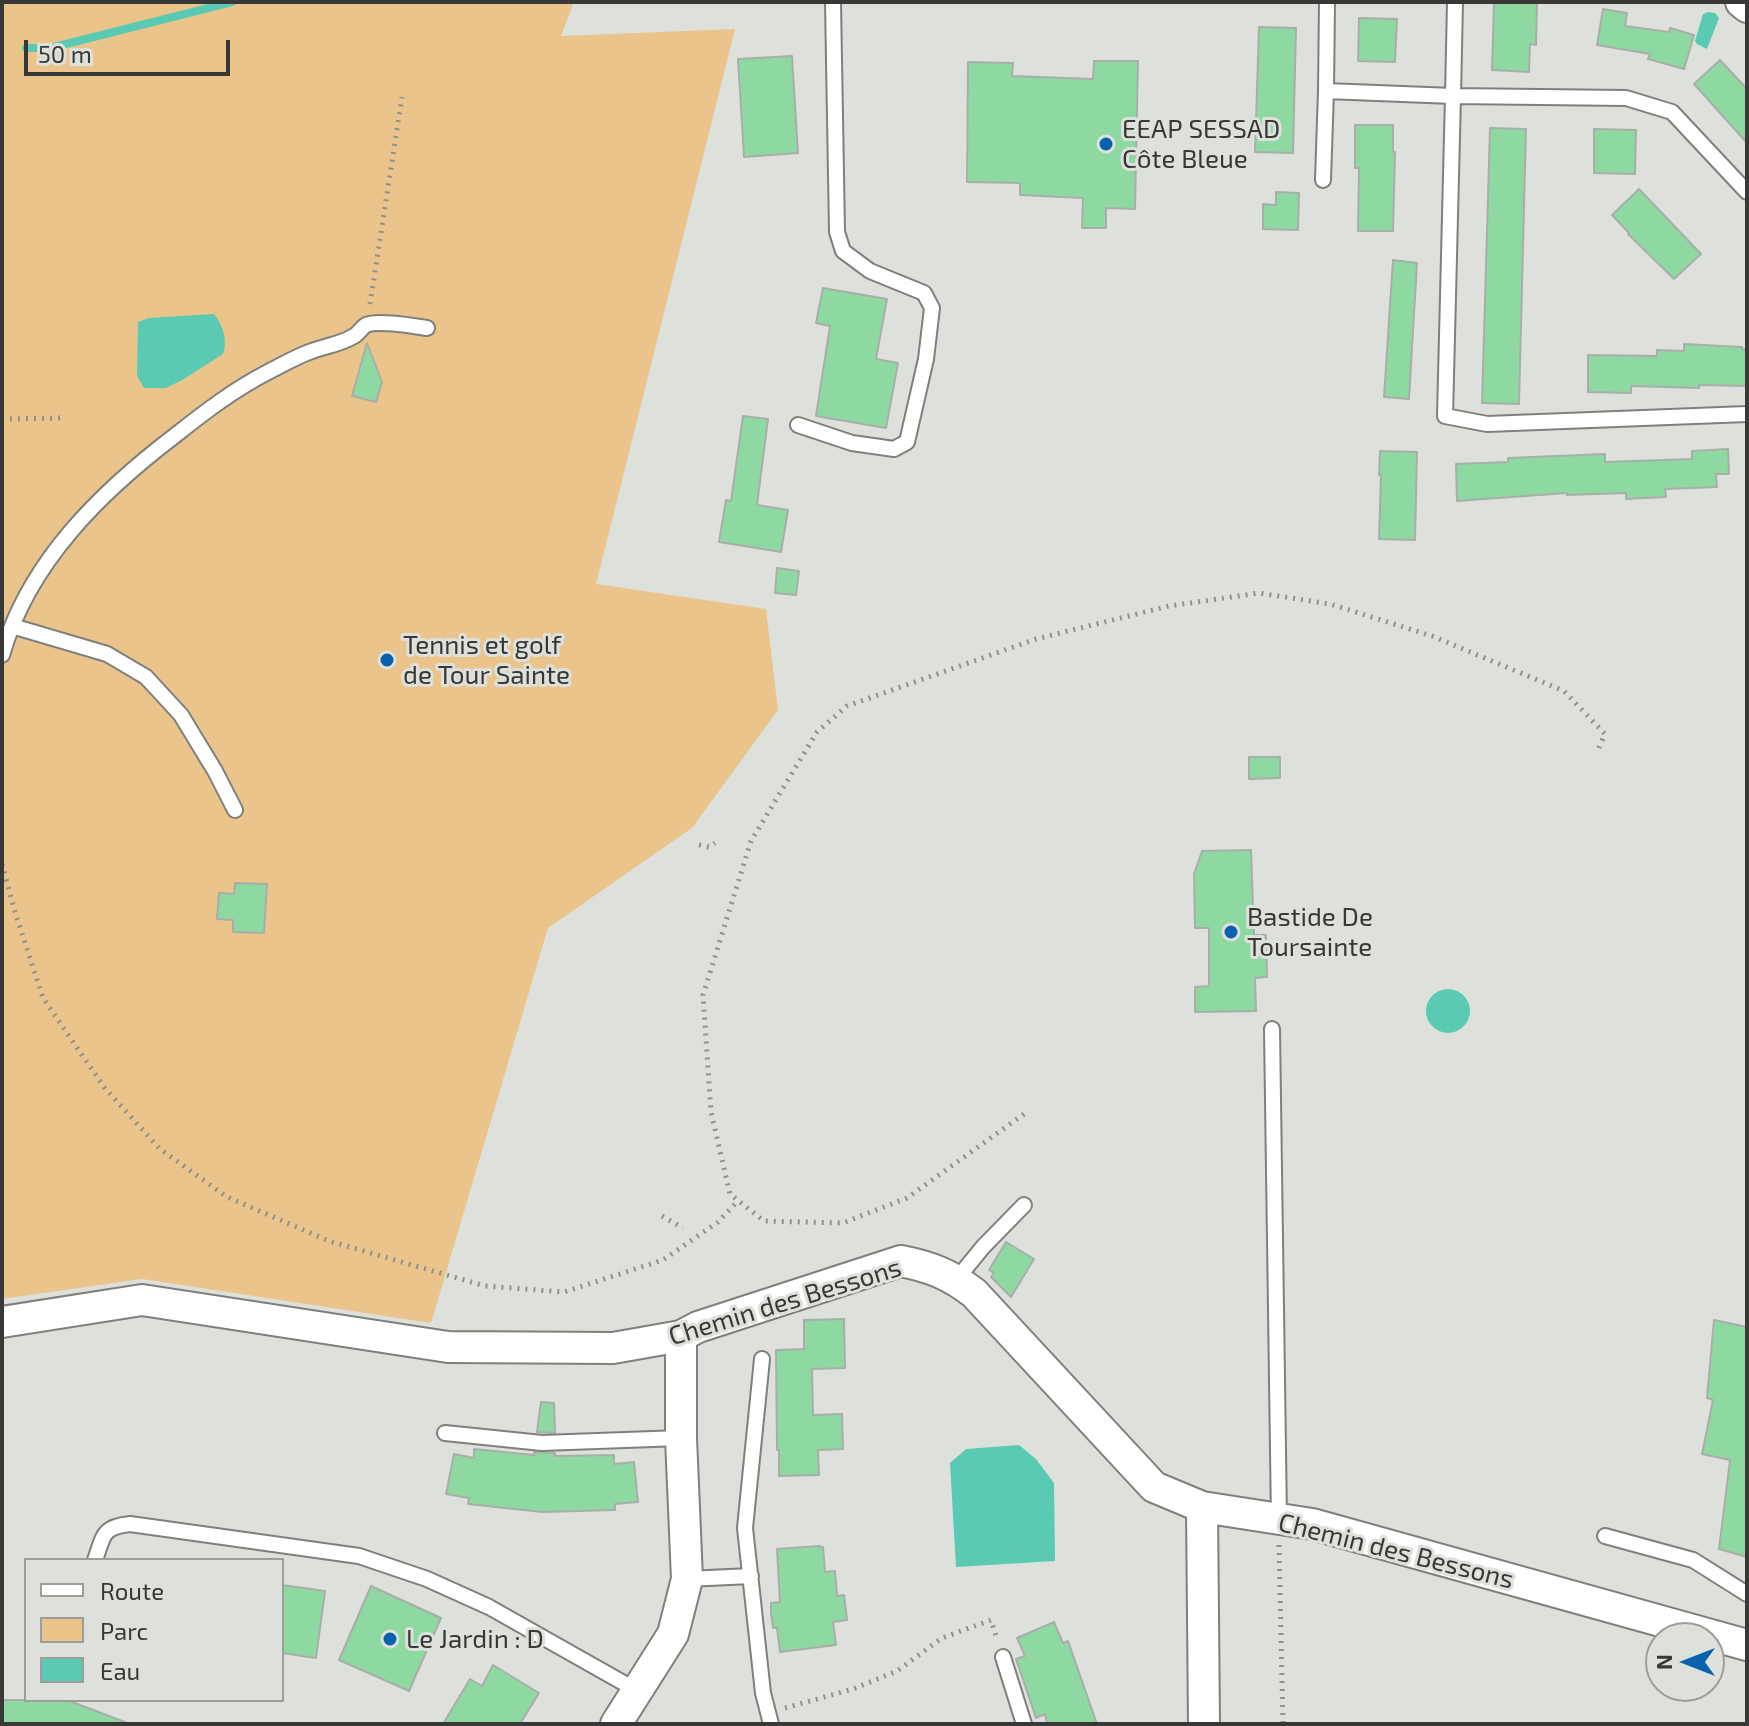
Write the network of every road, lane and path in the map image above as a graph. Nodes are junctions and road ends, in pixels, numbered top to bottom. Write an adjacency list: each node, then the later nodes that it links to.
1 (833, 2): 16 (lane)
2 (1327, 2): 6 (lane)
3 (1455, 2): 7 (lane)
4 (1741, 2): 5 (street)
5 (1747, 7)
6 (1326, 91): 7 (lane); 9 (lane)
7 (1453, 96): 10 (lane); 13 (lane)
8 (402, 97): 11 (path)
9 (1323, 180)
10 (1747, 192)
11 (367, 325): 12 (lane); 17 (lane)
12 (427, 328)
13 (1747, 414)
14 (60, 418): 15 (path)
15 (2, 419)
16 (798, 425)
17 (12, 626): 18 (lane); 20 (lane)
18 (2, 655)
19 (1597, 752): 26 (path)
20 (235, 810)
21 (715, 843): 22 (path)
22 (699, 845)
23 (2, 864): 26 (path)
24 (1272, 1029): 37 (lane)
25 (1024, 1114): 26 (path)
26 (738, 1201)
27 (1024, 1205): 30 (lane)
28 (662, 1216): 29 (path)
29 (683, 1228)
30 (956, 1280): 32 (street, Chemin des Bessons); 36 (street, Chemin des Bessons)
31 (2, 1322): 32 (street, Chemin des Bessons)
32 (681, 1336): 35 (street)
33 (762, 1359): 40 (lane)
34 (445, 1433): 35 (lane)
35 (681, 1438): 41 (street)
36 (1202, 1507): 37 (street, Chemin des Bessons); 49 (street)
37 (1279, 1520): 43 (street, Chemin des Bessons); 50 (path)
38 (1605, 1536): 42 (lane)
39 (96, 1558): 45 (lane)
40 (751, 1576): 41 (lane); 46 (lane)
41 (687, 1579): 45 (street)
42 (1747, 1594)
43 (1746, 1639)
44 (1003, 1657): 46 (path); 48 (lane)
45 (636, 1690): 47 (street)
46 (770, 1718)
47 (616, 1724)
48 (1024, 1724)
49 (1204, 1724)
50 (1283, 1724)

